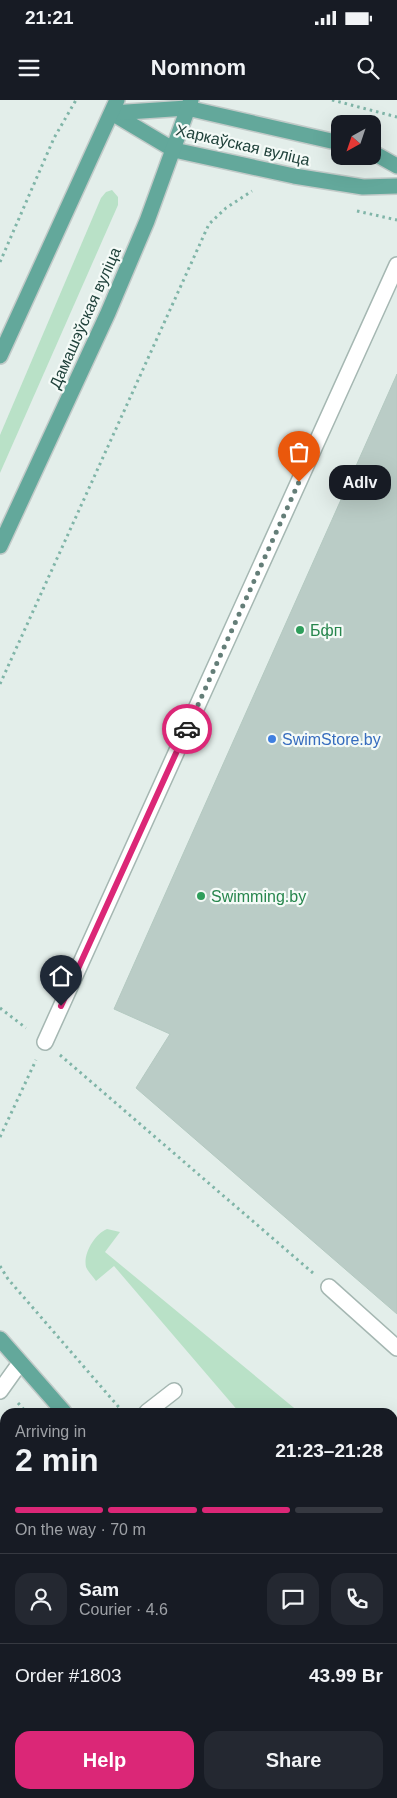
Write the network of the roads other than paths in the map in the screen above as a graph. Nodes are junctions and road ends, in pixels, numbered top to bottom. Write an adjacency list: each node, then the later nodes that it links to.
1 (189, 104): 2 (main road, Харкаўская вуліца); 3 (main road, Харкаўская вуліца); 4 (main road, Дамашэўская вуліца)
2 (114, 106): 4 (main road, Харкаўская вуліца); 9 (main road)
3 (331, 141)
4 (174, 150): 7 (main road, Харкаўская вуліца); 10 (main road, Дамашэўская вуліца)
5 (381, 157): 6 (main road)
6 (397, 166)
7 (397, 186)
8 (397, 266): 11 (lane)
9 (0, 356)
10 (0, 546)
11 (45, 1042)
12 (329, 1287): 14 (lane)
13 (0, 1339): 15 (main road)
14 (397, 1348)
15 (20, 1363): 16 (lane); 18 (lane); 19 (main road)
16 (0, 1372)
17 (174, 1390): 20 (lane)
18 (0, 1391)
19 (60, 1408)
20 (152, 1408)

